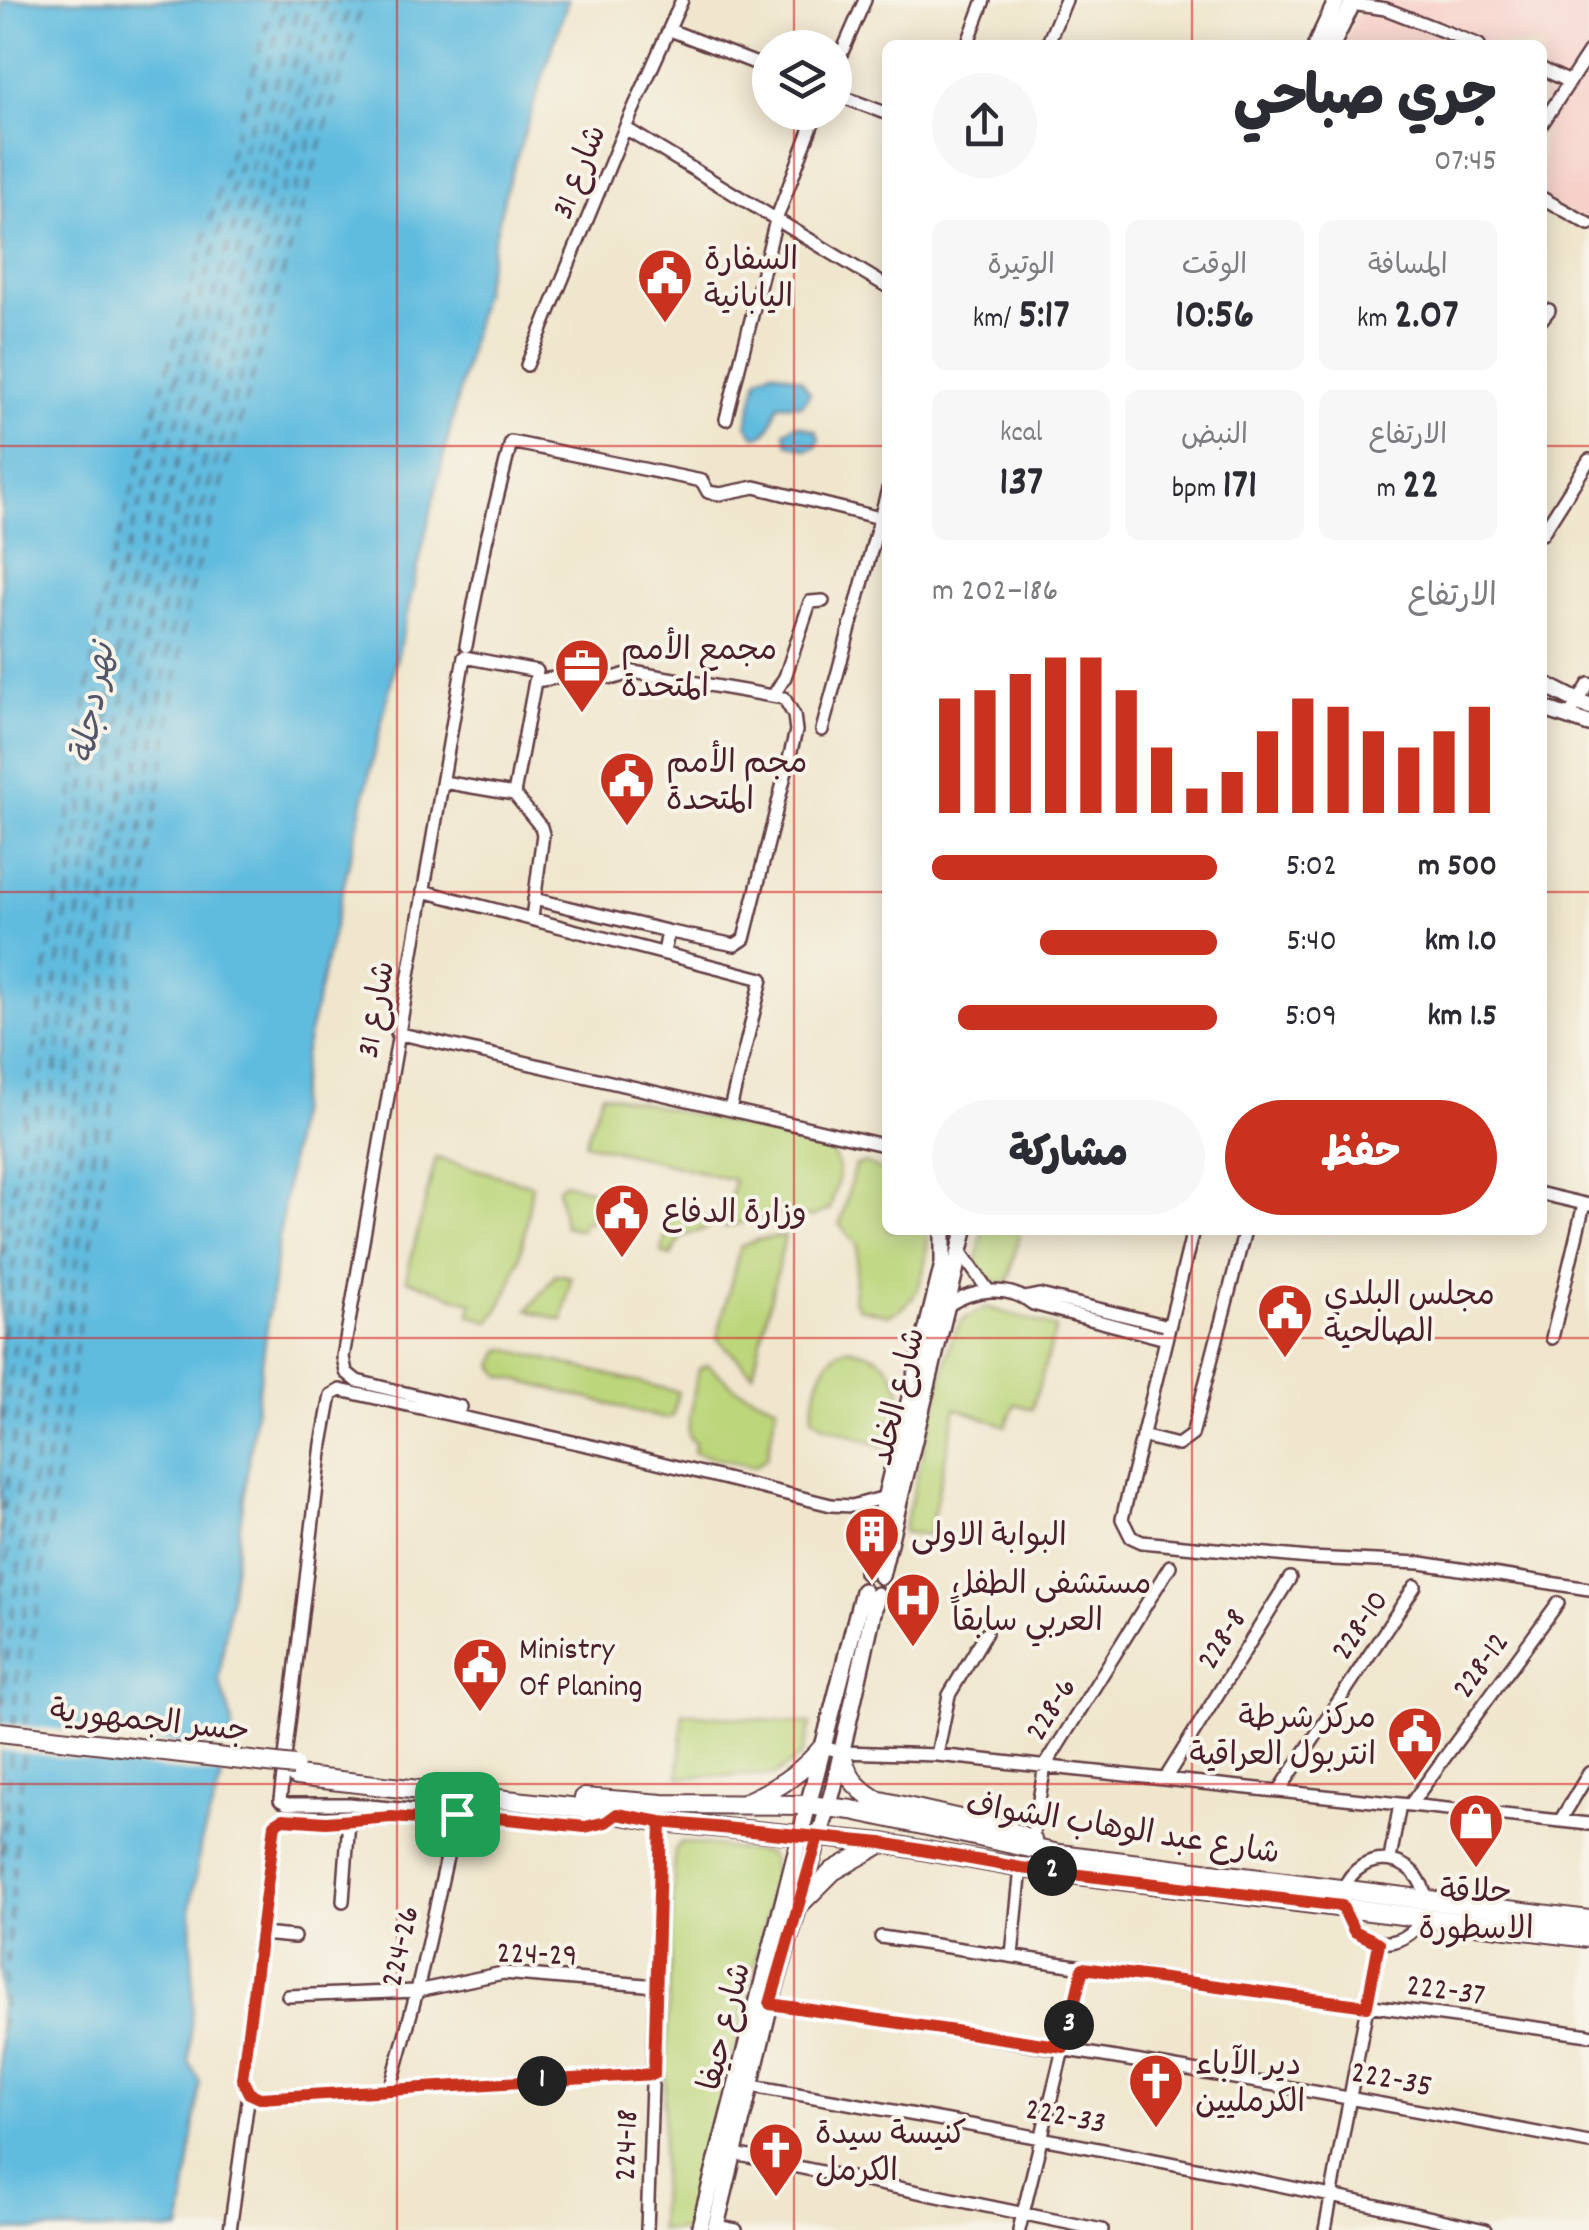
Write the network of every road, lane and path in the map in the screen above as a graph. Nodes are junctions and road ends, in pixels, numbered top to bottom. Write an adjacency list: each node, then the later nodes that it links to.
1 (682, 0): 6 (street, شارع 31)
2 (865, 0): 7 (street)
3 (984, 0): 8 (street)
4 (1066, 0): 9 (street)
5 (1347, 2): 10 (main road); 11 (main road); 12 (street)
6 (670, 30): 14 (street); 20 (street, شارع 31)
7 (852, 30)
8 (969, 40)
9 (1049, 40)
10 (1320, 40)
11 (1334, 40)
12 (1466, 40)
13 (1589, 52): 16 (street)
14 (752, 62)
15 (1547, 72): 16 (street)
16 (1570, 82): 19 (street)
17 (852, 100): 18 (street)
18 (882, 112)
19 (1547, 116)
20 (624, 128): 23 (street); 26 (street, شارع 31)
21 (810, 130): 23 (street)
22 (1547, 201): 24 (street)
23 (776, 220): 25 (street); 27 (street)
24 (1589, 224)
25 (882, 283)
26 (527, 365)
27 (726, 419)
28 (1589, 460): 31 (street)
29 (882, 511): 30 (street)
30 (880, 518): 32 (street); 34 (street, شارع 31)
31 (1547, 526)
32 (881, 541): 43 (street)
33 (822, 601): 38 (street)
34 (465, 651): 35 (street); 44 (street, شارع 31)
35 (535, 681): 38 (street); 45 (street)
36 (1589, 684): 39 (street)
37 (1547, 687): 39 (main road)
38 (774, 696): 49 (street)
39 (1583, 705): 41 (street)
40 (1547, 710): 41 (main road)
41 (1568, 717): 42 (main road)
42 (1589, 724)
43 (822, 730)
44 (443, 782): 45 (street); 46 (street, شارع 31)
45 (514, 794): 47 (street)
46 (422, 891): 48 (street); 51 (street, شارع 31)
47 (534, 899): 48 (street); 49 (street)
48 (532, 918): 50 (street)
49 (671, 932): 50 (street)
50 (664, 953): 52 (street)
51 (397, 1033): 52 (street); 66 (street, شارع 31)
52 (730, 1109): 53 (street)
53 (882, 1145)
54 (1547, 1195): 55 (street)
55 (1587, 1205): 64 (street)
56 (943, 1235): 65 (main road, شارع الخلد)
57 (964, 1235): 60 (main road, شارع الخلد)
58 (1193, 1235): 63 (street)
59 (1244, 1235): 67 (street)
60 (960, 1251): 61 (street); 62 (main road, شارع الخلد)
61 (988, 1290): 62 (street); 63 (street)
62 (947, 1306): 65 (main road, شارع الخلد)
63 (1167, 1332): 67 (street)
64 (1552, 1338)
65 (922, 1375): 68 (main road, شارع الخلد); 68 (main road, شارع الخلد)
66 (461, 1407)
67 (1142, 1436): 72 (street)
68 (886, 1497): 91 (street)
69 (1170, 1566): 80 (street, 228-6)
70 (1290, 1578): 83 (street, 228-8)
71 (1415, 1586): 84 (street, 228-10)
72 (1589, 1589)
73 (1558, 1604): 86 (street, 228-12)
74 (986, 1633): 79 (street)
75 (0, 1732): 81 (main road, جسر الجمهورية, bridge)
76 (0, 1742): 81 (main road, جسر الجمهورية)
77 (823, 1748): 78 (street); 78 (main road); 87 (main road); 88 (main road)
78 (842, 1752): 79 (street); 89 (main road); 97 (main road)
79 (938, 1756): 80 (street)
80 (1045, 1766): 83 (street); 97 (street, 228-6)
81 (295, 1771): 85 (main road, جسر الجمهورية)
82 (1589, 1773): 93 (street)
83 (1165, 1779): 84 (street)
84 (1279, 1791): 86 (street)
85 (588, 1804): 88 (main road, شارع عبد الوهاب الشواف); 90 (main road, شارع عبد الوهاب الشواف)
86 (1405, 1804): 93 (street); 100 (street)
87 (808, 1806): 88 (main road, شارع عبد الوهاب الشواف); 89 (main road, شارع عبد الوهاب الشواف); 96 (main road)
88 (737, 1807)
89 (828, 1808): 96 (main road); 99 (main road, شارع عبد الوهاب الشواف)
90 (617, 1814): 91 (street); 94 (main road, شارع عبد الوهاب الشواف)
91 (456, 1818): 92 (street); 115 (street, 224-26)
92 (348, 1820): 103 (street); 107 (street)
93 (1560, 1820): 95 (street)
94 (661, 1822): 96 (main road, شارع عبد الوهاب الشواف); 114 (street, 224-18)
95 (1589, 1824)
96 (809, 1836): 98 (main road, شارع عبد الوهاب الشواف); 104 (main road, شارع حيفا); 134 (main road, شارع حيفا)
97 (1032, 1839): 99 (main road)
98 (882, 1843): 101 (main road, شارع عبد الوهاب الشواف); 104 (main road)
99 (1059, 1854): 102 (main road, شارع عبد الوهاب الشواف)
100 (1390, 1860): 102 (street); 105 (street)
101 (1021, 1868): 102 (main road, شارع عبد الوهاب الشواف); 112 (street)
102 (1343, 1898): 105 (main road, شارع عبد الوهاب الشواف); 111 (street)
103 (343, 1901)
104 (797, 1907): 117 (main road, شارع حيفا)
105 (1425, 1909): 106 (main road, شارع عبد الوهاب الشواف); 110 (main road, شارع عبد الوهاب الشواف); 111 (street)
106 (1589, 1920)
107 (262, 1934): 108 (street); 124 (street)
108 (294, 1937)
109 (881, 1937): 112 (street, 222-37)
110 (1589, 1938)
111 (1379, 1943): 118 (street)
112 (1012, 1955): 113 (street, 222-37)
113 (1083, 1968): 118 (street, 222-37); 120 (street)
114 (658, 1986): 115 (street, 224-29); 121 (street, 224-18)
115 (417, 1991): 116 (street, 224-29); 123 (street, 224-26)
116 (288, 1996)
117 (770, 2004): 120 (street, 222-35); 122 (main road, شارع حيفا)
118 (1367, 2006): 119 (street, 222-37); 125 (street)
119 (1589, 2035)
120 (1064, 2047): 125 (street, 222-35); 126 (street)
121 (654, 2074): 123 (street); 133 (street, 224-18)
122 (752, 2086): 126 (street, 222-33); 128 (main road, شارع حيفا)
123 (390, 2090): 124 (street)
124 (249, 2093): 132 (street)
125 (1350, 2097): 127 (street, 222-35); 129 (street)
126 (1042, 2136): 129 (street, 222-33); 130 (street)
127 (1589, 2143)
128 (734, 2154): 130 (street); 131 (main road, شارع حيفا)
129 (1332, 2194): 138 (street); 139 (street, 222-33)
130 (1024, 2213): 136 (street); 137 (street)
131 (715, 2228): 135 (street)
132 (230, 2230)
133 (648, 2230)
134 (698, 2230)
135 (736, 2230)
136 (1019, 2230)
137 (1102, 2230)
138 (1325, 2230)
139 (1485, 2230)

